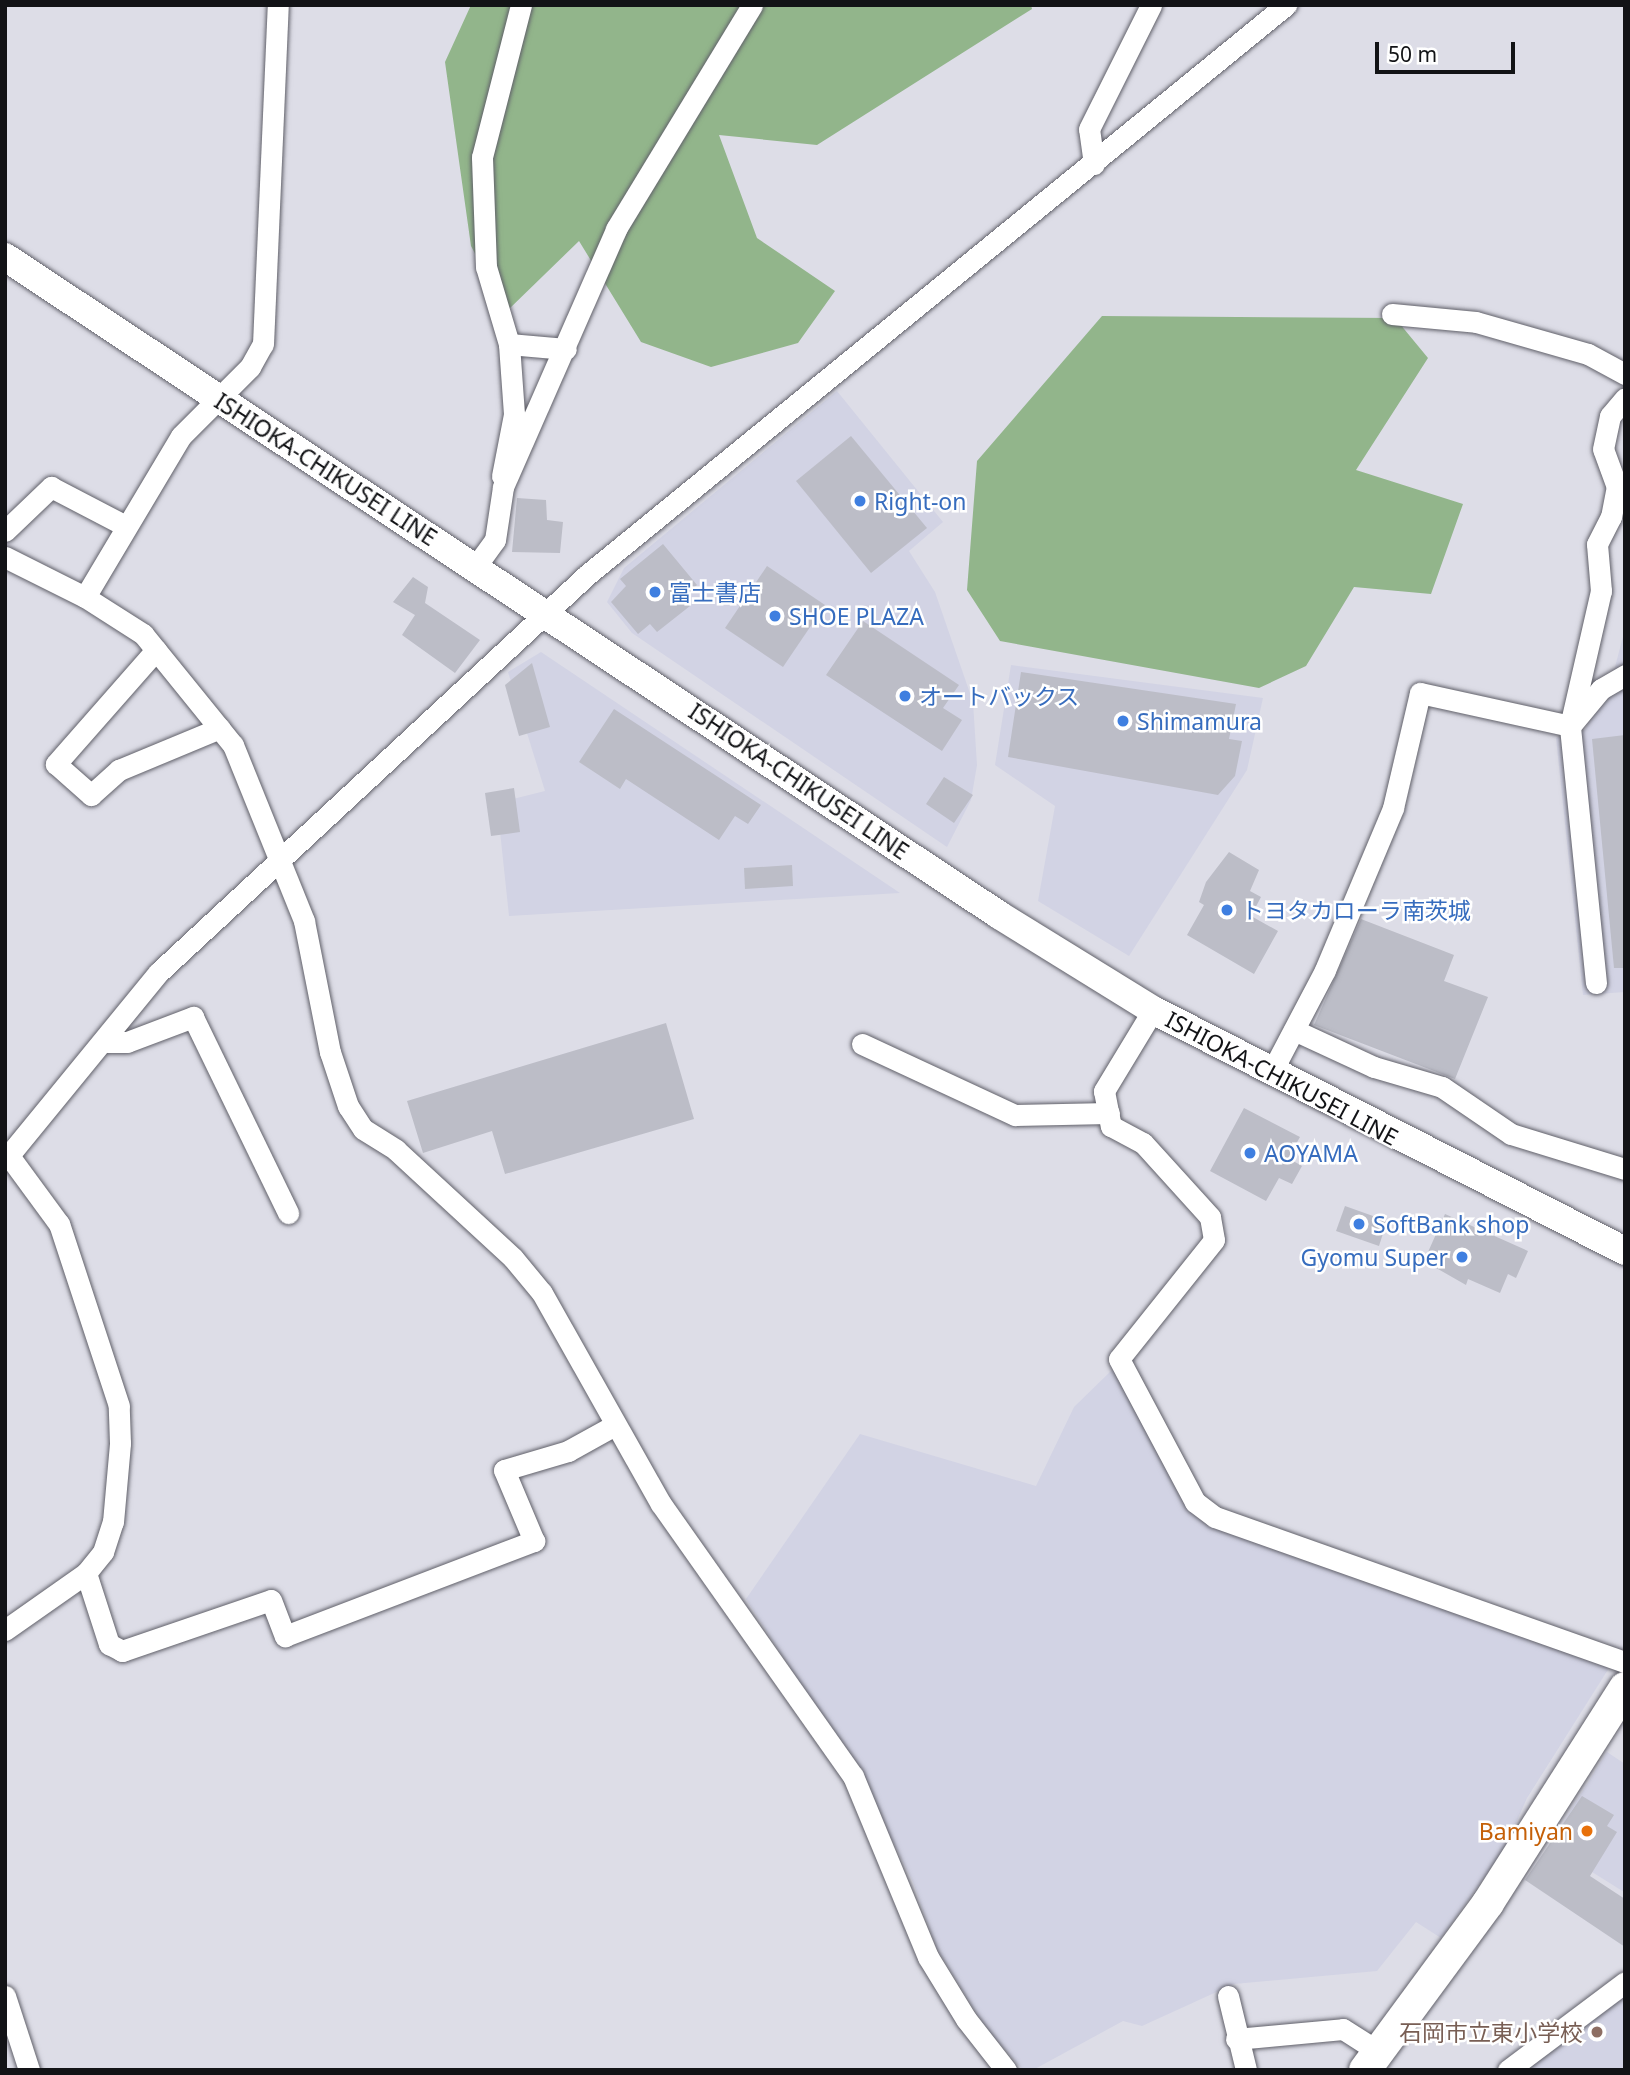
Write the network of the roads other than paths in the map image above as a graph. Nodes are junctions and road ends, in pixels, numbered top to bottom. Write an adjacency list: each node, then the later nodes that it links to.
1 (278, 5): 12 (street)
2 (521, 5): 9 (street)
3 (751, 5): 10 (street)
4 (1151, 5): 6 (street)
5 (1286, 5): 6 (street)
6 (1094, 164): 21 (street)
7 (5, 257): 12 (main road, ISHIOKA-CHIKUSEI LINE)
8 (1392, 314): 11 (street)
9 (509, 344): 10 (street); 14 (street)
10 (566, 349): 14 (street)
11 (1625, 374)
12 (217, 398): 19 (main road, ISHIOKA-CHIKUSEI LINE); 20 (street)
13 (1625, 398): 15 (street)
14 (503, 487): 19 (street)
15 (1618, 521): 24 (street)
16 (122, 524): 17 (street)
17 (5, 531)
18 (5, 558): 20 (street)
19 (476, 565): 21 (main road, ISHIOKA-CHIKUSEI LINE)
20 (85, 597): 22 (street)
21 (549, 614): 26 (street); 28 (main road, ISHIOKA-CHIKUSEI LINE)
22 (156, 650): 25 (street); 25 (street)
23 (1625, 675): 24 (street)
24 (1570, 726): 27 (street); 29 (street)
25 (220, 728): 26 (street)
26 (278, 860): 30 (street); 38 (street)
27 (1596, 983)
28 (1153, 1010): 32 (main road, ISHIOKA-CHIKUSEI LINE); 33 (street)
29 (1294, 1030): 32 (street); 35 (street)
30 (107, 1042): 34 (street); 36 (street)
31 (862, 1044): 33 (street)
32 (1271, 1073): 37 (main road, ISHIOKA-CHIKUSEI LINE)
33 (1109, 1113): 41 (street)
34 (7, 1158): 39 (street)
35 (1625, 1169)
36 (288, 1213)
37 (1625, 1251)
38 (615, 1425): 39 (street); 49 (street)
39 (86, 1573): 40 (street)
40 (5, 1630)
41 (1625, 1662)
42 (1625, 1688): 47 (highway)
43 (1625, 1982): 51 (street)
44 (5, 1996): 48 (street)
45 (1228, 1996): 46 (street)
46 (1236, 2039): 47 (street); 50 (street)
47 (1372, 2061)
48 (29, 2070)
49 (1006, 2070)
50 (1246, 2070)
51 (1508, 2070)

